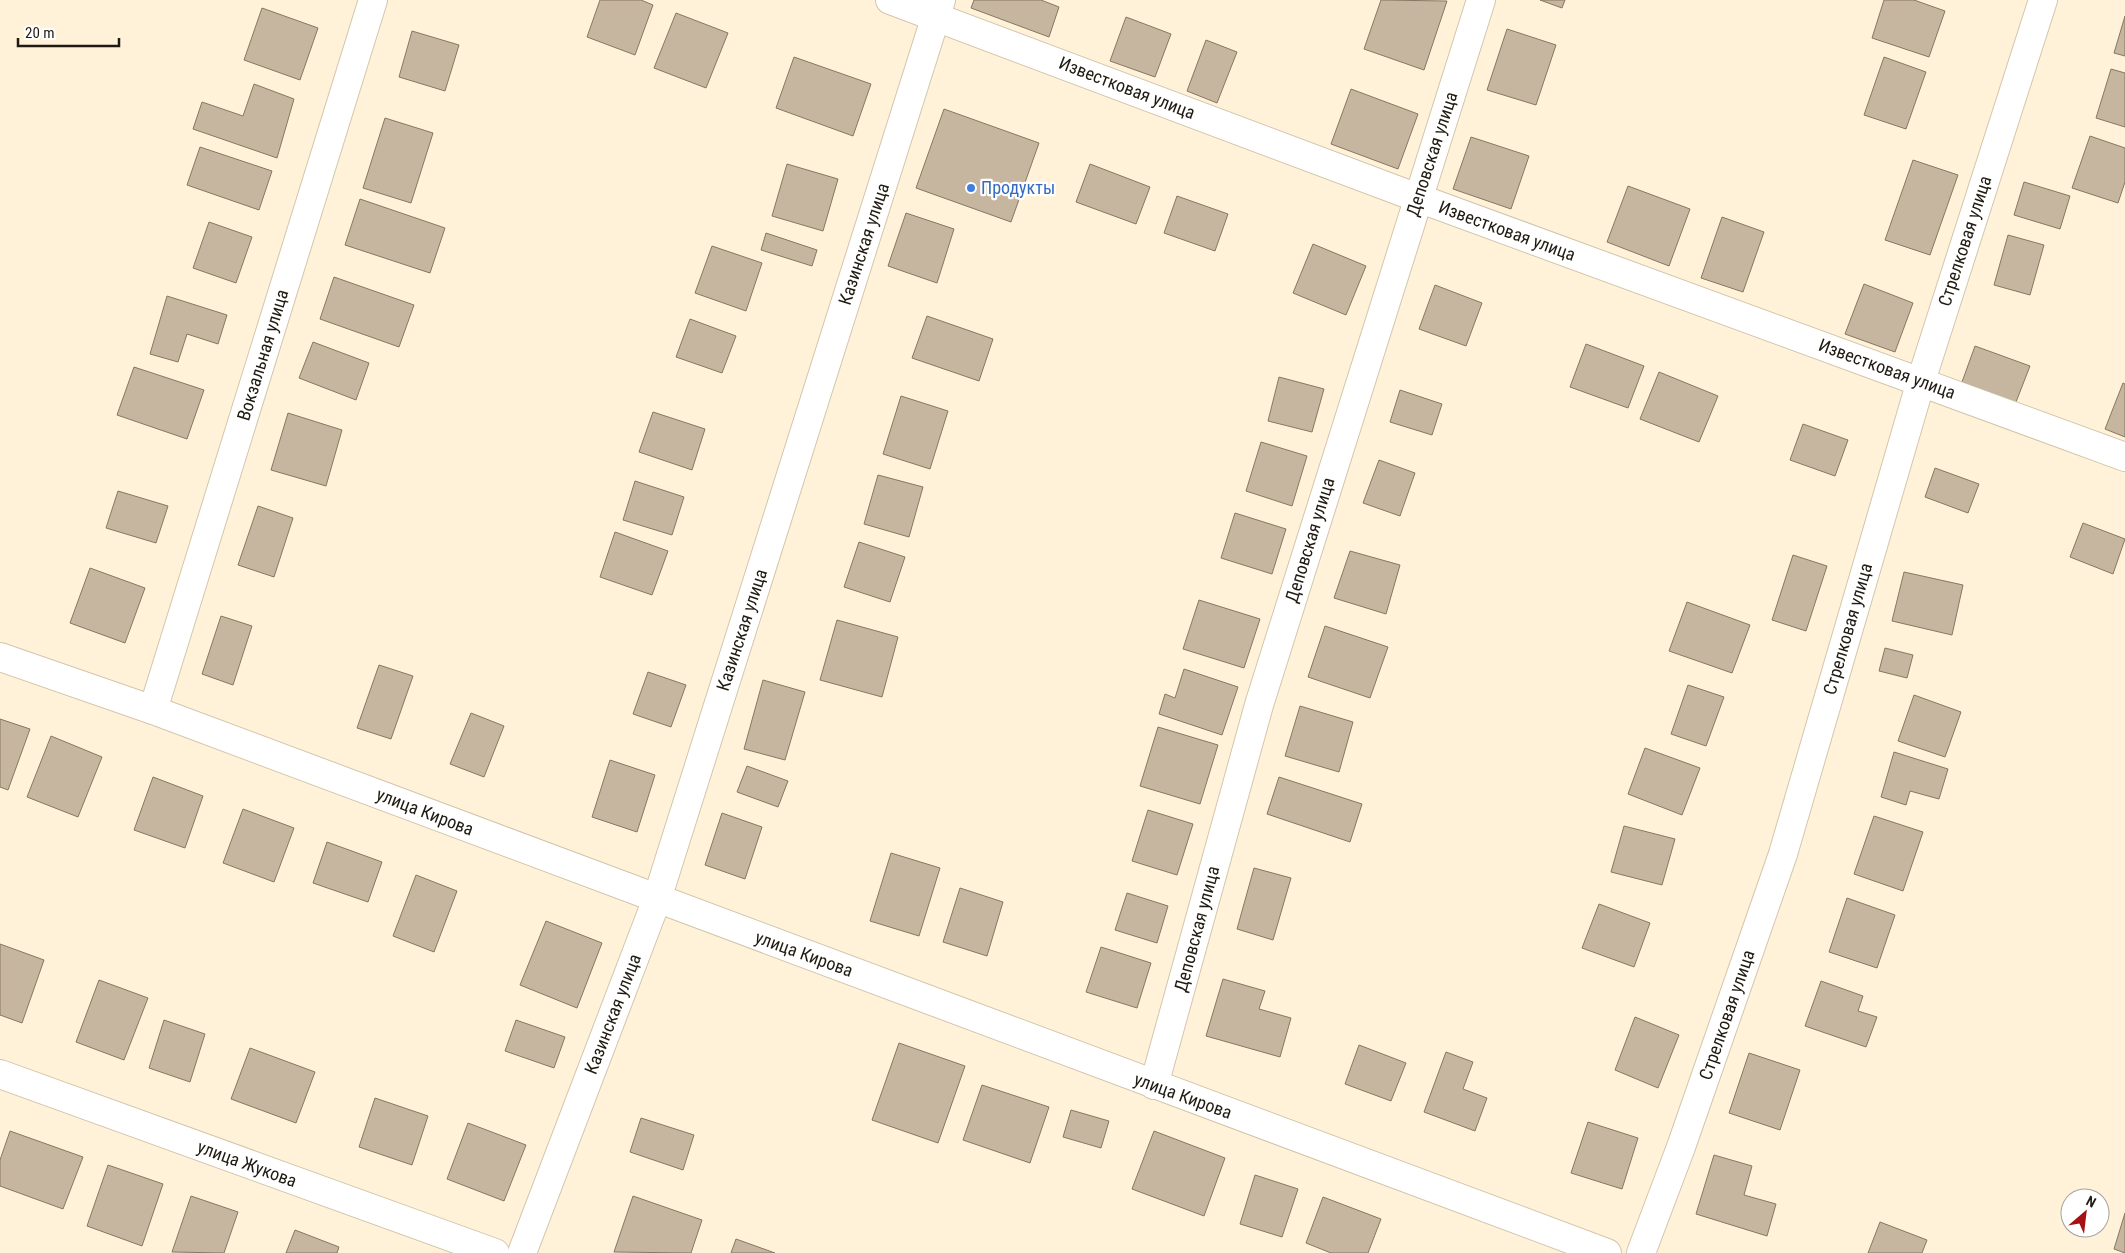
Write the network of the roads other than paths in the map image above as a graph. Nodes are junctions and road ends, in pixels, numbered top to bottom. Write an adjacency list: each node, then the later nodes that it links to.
1 (374, 0): 10 (street, Вокзальная улица)
2 (890, 0): 5 (street, Известковая улица)
3 (1481, 0): 6 (street, Деповская улица)
4 (2042, 0): 7 (street, Стрелковая улица)
5 (939, 8): 6 (street, Известковая улица); 11 (street, Казинская улица)
6 (1418, 198): 7 (street, Известковая улица); 13 (street, Деповская улица)
7 (1920, 381): 8 (street, Известковая улица); 17 (street, Стрелковая улица)
8 (2125, 457)
9 (0, 657): 10 (street, улица Кирова)
10 (153, 710): 11 (street, улица Кирова)
11 (657, 899): 13 (street, улица Кирова); 15 (street, Казинская улица)
12 (0, 1074): 14 (street, улица Жукова)
13 (1154, 1085): 16 (street, улица Кирова)
14 (495, 1253)
15 (522, 1253)
16 (1607, 1253)
17 (1641, 1253)

